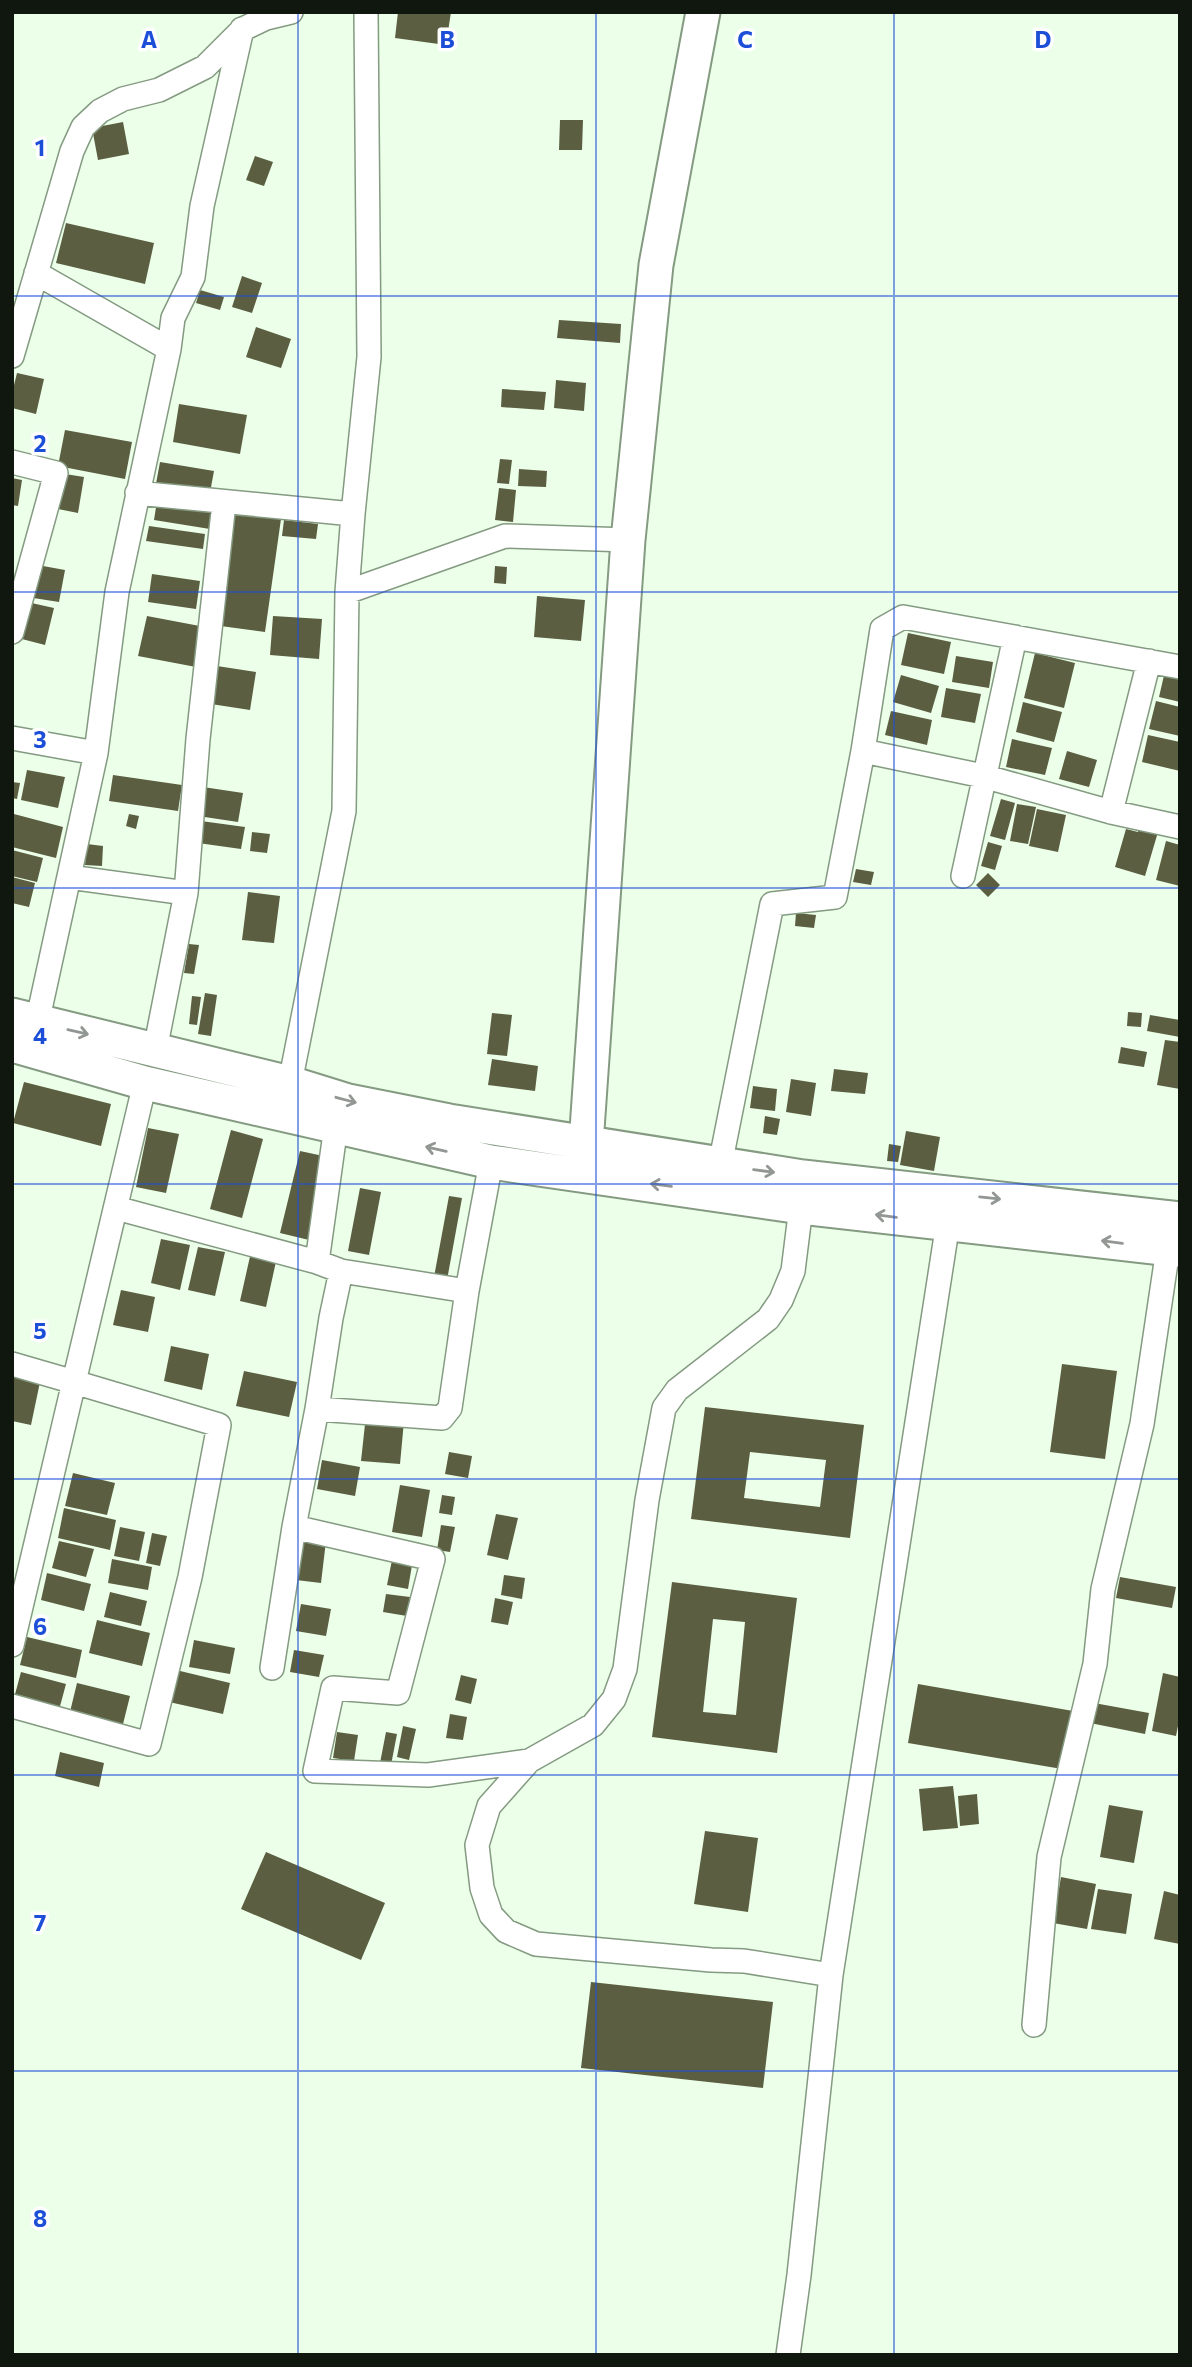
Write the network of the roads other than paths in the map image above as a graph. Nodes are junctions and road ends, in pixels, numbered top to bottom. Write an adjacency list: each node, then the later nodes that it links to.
1 (291, 12): 4 (street)
2 (366, 12): 11 (street)
3 (703, 12): 12 (main road)
4 (243, 29): 5 (street); 6 (street)
5 (36, 274): 6 (street); 7 (street)
6 (169, 349): 9 (street)
7 (12, 356)
8 (12, 463): 14 (street)
9 (137, 493): 10 (street); 20 (street)
10 (224, 503): 11 (street); 26 (street)
11 (353, 514): 13 (street)
12 (628, 540): 13 (street); 33 (main road)
13 (347, 592): 31 (street)
14 (12, 632)
15 (1015, 637): 16 (street); 19 (street); 21 (street)
16 (1149, 661): 17 (street); 22 (street)
17 (1180, 667)
18 (12, 738): 20 (street)
19 (863, 751): 21 (street); 35 (street)
20 (96, 753): 25 (street)
21 (983, 776): 22 (street); 24 (street)
22 (1111, 812): 23 (street)
23 (1180, 827)
24 (963, 876)
25 (69, 877): 26 (street); 27 (street)
26 (186, 893): 29 (street)
27 (25, 1019): 29 (main road, one-way to 29)
28 (12, 1045): 30 (main road)
29 (155, 1050): 31 (main road)
30 (145, 1083): 32 (main road); 37 (street)
31 (290, 1083): 33 (main road, one-way to 33)
32 (336, 1126): 34 (main road, one-way to 32); 40 (street)
33 (586, 1143): 35 (main road)
34 (491, 1162): 36 (main road, one-way to 34); 42 (street)
35 (720, 1165): 39 (main road, one-way to 39)
36 (801, 1206): 38 (main road, one-way to 36); 50 (street)
37 (116, 1208): 40 (street); 44 (street)
38 (948, 1223): 39 (main road, one-way to 38); 51 (street)
39 (1176, 1239): 52 (street)
40 (317, 1262): 41 (street)
41 (341, 1271): 42 (street); 45 (street)
42 (467, 1292): 45 (street)
43 (12, 1364): 44 (street)
44 (74, 1382): 47 (street); 49 (street)
45 (317, 1409): 46 (street)
46 (294, 1527): 48 (street); 50 (street)
47 (12, 1645)
48 (272, 1668)
49 (12, 1706)
50 (529, 1761): 51 (street)
51 (831, 1975): 53 (street)
52 (1034, 2025)
53 (788, 2355)

